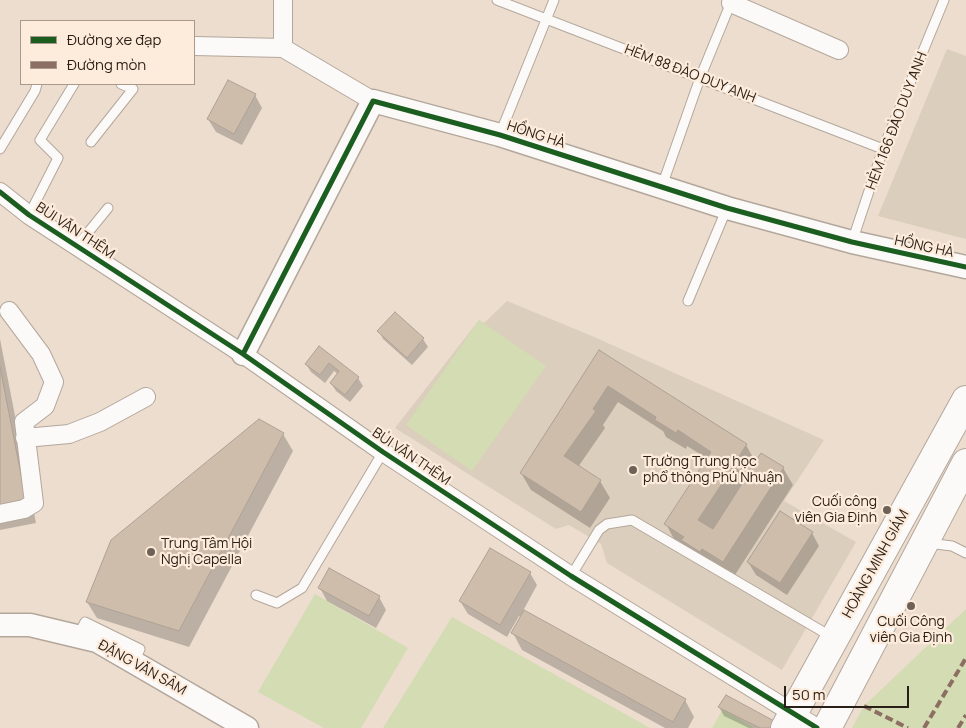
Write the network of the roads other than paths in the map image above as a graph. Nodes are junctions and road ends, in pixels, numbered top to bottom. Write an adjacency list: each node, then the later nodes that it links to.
1 (283, 0): 8 (street)
2 (497, 0): 6 (lane, HẺM 88 ĐÀO DUY ANH)
3 (554, 0): 6 (lane)
4 (944, 0): 18 (lane, HẺM 166 ĐÀO DUY ANH)
5 (731, 1): 9 (street); 10 (lane)
6 (547, 18): 10 (lane, HẺM 88 ĐÀO DUY ANH); 15 (lane)
7 (195, 46): 8 (street)
8 (283, 48): 14 (street)
9 (839, 50)
10 (700, 78): 18 (lane, HẺM 88 ĐÀO DUY ANH); 19 (lane)
11 (37, 85): 17 (lane)
12 (73, 85): 23 (lane)
13 (123, 85): 16 (lane)
14 (373, 101): 15 (street, HỒNG HÀ); 29 (street)
15 (500, 135): 19 (street, HỒNG HÀ)
16 (91, 142)
17 (0, 149)
18 (884, 149): 24 (lane, HẺM 166 ĐÀO DUY ANH)
19 (662, 187): 22 (street, HỒNG HÀ)
20 (0, 192): 23 (street, BÙI VĂN THÊM)
21 (108, 208): 25 (lane)
22 (727, 208): 24 (street, HỒNG HÀ); 27 (lane)
23 (29, 215): 25 (street, BÙI VĂN THÊM)
24 (852, 242): 26 (street, HỒNG HÀ)
25 (77, 246): 29 (street, BÙI VĂN THÊM)
26 (966, 268)
27 (688, 301)
28 (9, 311): 32 (street)
29 (243, 354): 33 (street, BÙI VĂN THÊM)
30 (146, 397): 32 (street)
31 (966, 400): 35 (main road, HOÀNG MINH GIÁM)
32 (25, 438): 36 (street)
33 (383, 452): 39 (street, BÙI VĂN THÊM); 40 (lane)
34 (966, 463): 37 (main road)
35 (906, 512): 37 (street); 42 (main road, HOÀNG MINH GIÁM)
36 (0, 514)
37 (928, 535): 38 (lane); 46 (main road)
38 (966, 553)
39 (570, 576): 42 (lane); 43 (street, BÙI VĂN THÊM)
40 (256, 595)
41 (0, 624): 44 (street, ĐẶNG VĂN SÂM)
42 (835, 638): 43 (main road, HOÀNG MINH GIÁM)
43 (789, 721): 45 (street, BÙI VĂN THÊM)
44 (247, 728)
45 (817, 728)
46 (826, 728)

